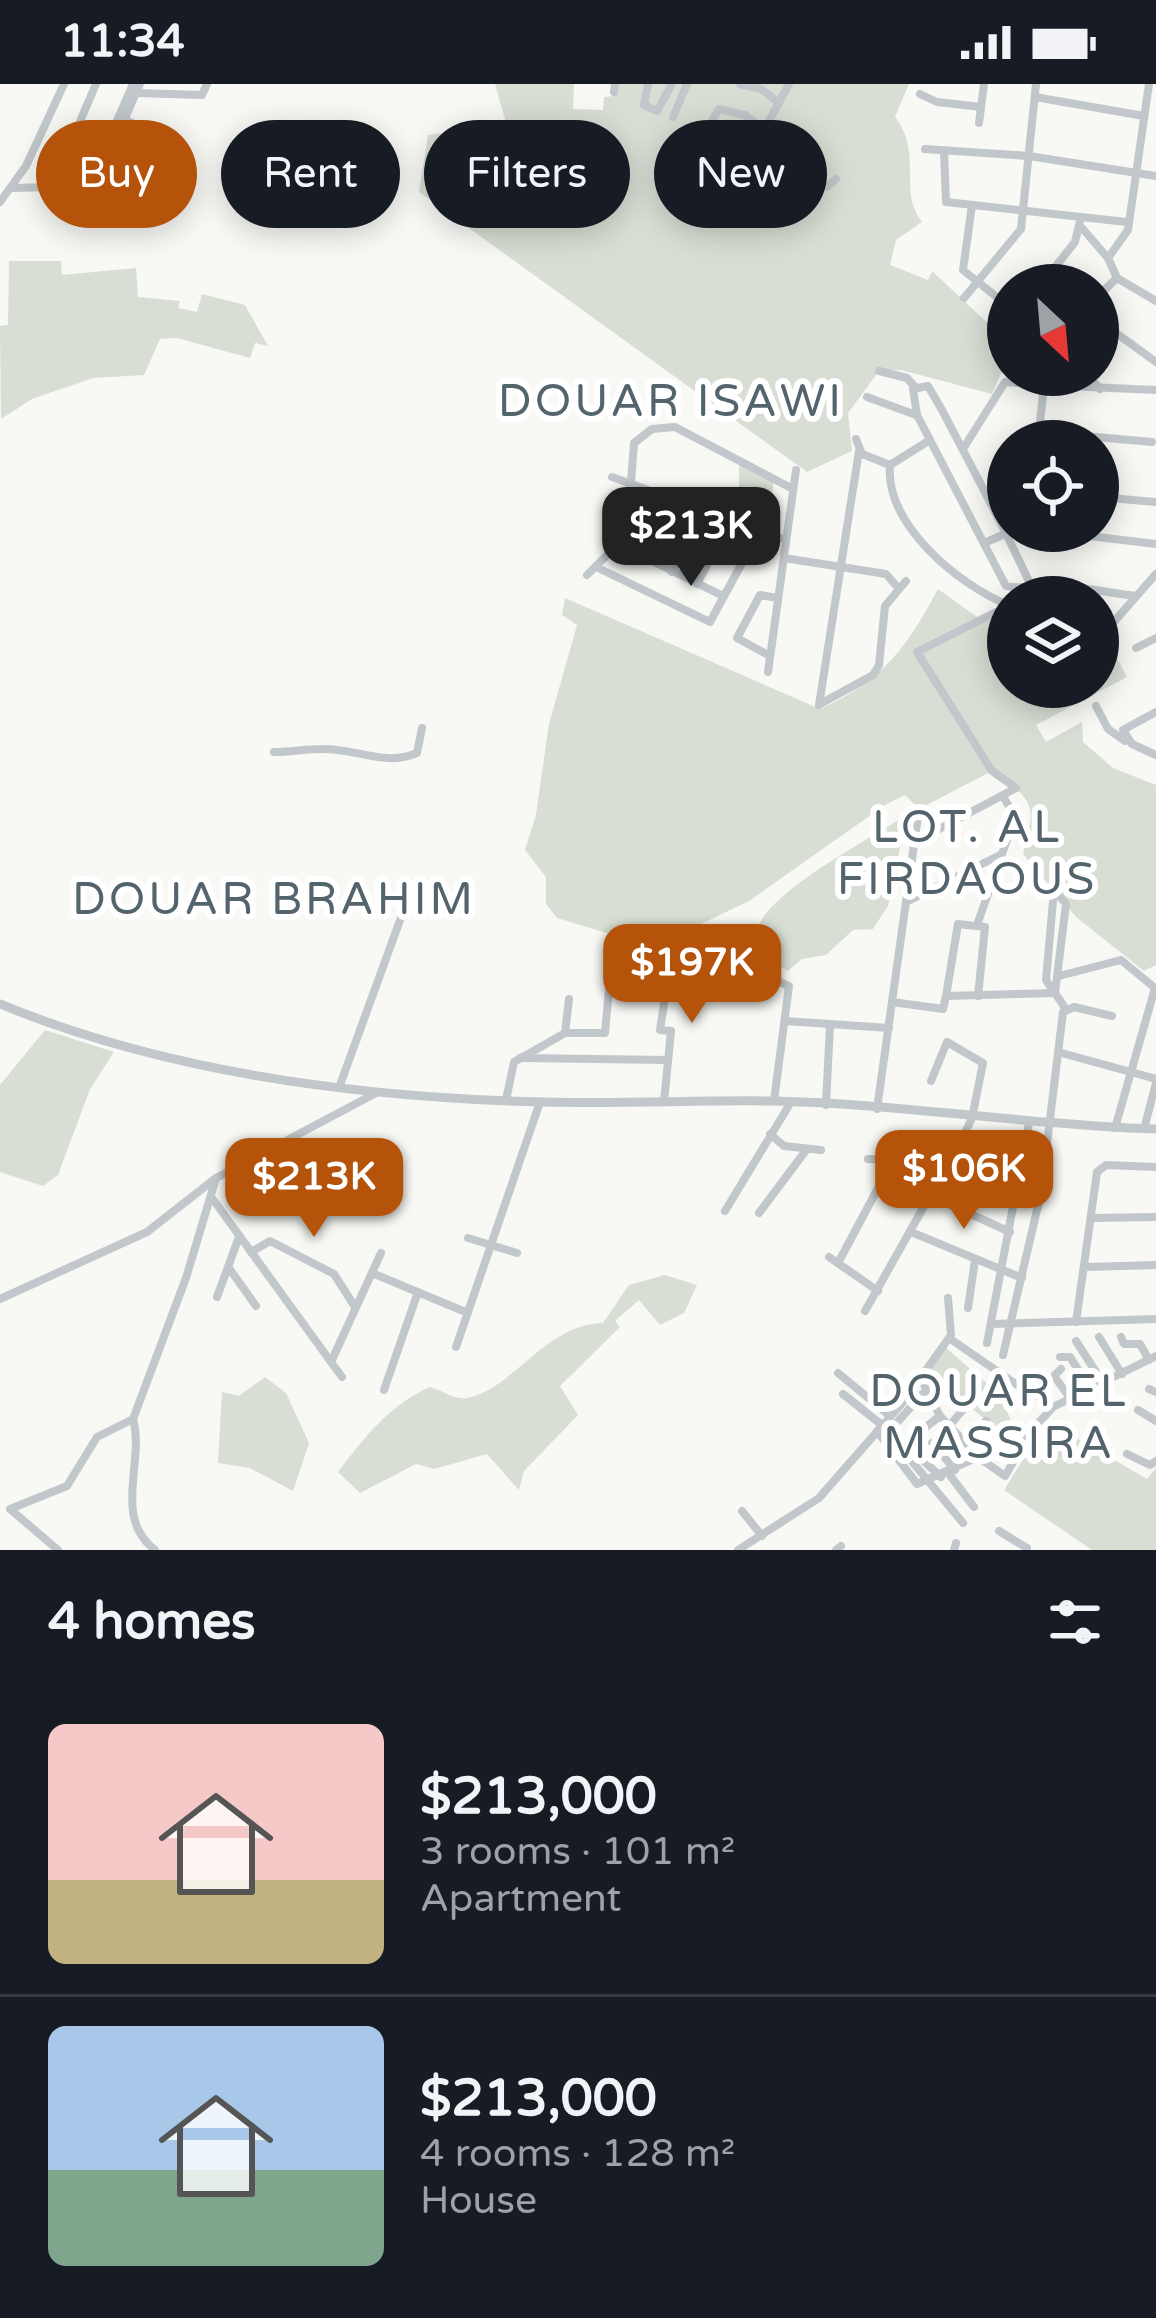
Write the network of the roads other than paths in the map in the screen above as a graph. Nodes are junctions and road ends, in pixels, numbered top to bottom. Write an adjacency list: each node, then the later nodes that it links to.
1 (64, 84): 33 (street)
2 (96, 84): 33 (street)
3 (168, 84): 14 (street)
4 (207, 84): 14 (street)
5 (648, 84): 6 (street)
6 (672, 84)
7 (687, 84): 20 (street)
8 (740, 84): 17 (street)
9 (789, 84): 17 (street)
10 (984, 84): 18 (street)
11 (1036, 84): 16 (street)
12 (1149, 84): 19 (street)
13 (135, 89): 14 (street); 21 (street)
14 (164, 94)
15 (920, 94): 18 (street)
16 (1035, 97): 19 (street); 28 (street)
17 (779, 103): 24 (street)
18 (981, 107): 25 (street)
19 (1144, 116): 29 (street)
20 (673, 117)
21 (122, 118): 21 (street)
22 (713, 120): 23 (street)
23 (751, 120)
24 (770, 120)
25 (980, 123)
26 (925, 148): 27 (street)
27 (944, 151): 28 (street); 35 (street)
28 (1029, 156): 29 (street); 36 (street)
29 (1134, 172): 30 (street); 38 (street)
30 (1156, 176)
31 (836, 179): 32 (street)
32 (827, 187)
33 (13, 188): 34 (street)
34 (0, 202)
35 (972, 206): 36 (street); 43 (street)
36 (1025, 208): 37 (street); 43 (street)
37 (1082, 222): 38 (street); 39 (street); 40 (street)
38 (1127, 222): 39 (street)
39 (1108, 258): 41 (street)
40 (1055, 264)
41 (1111, 264)
42 (1119, 279): 46 (street)
43 (979, 282): 44 (street); 45 (street)
44 (987, 289)
45 (964, 298)
46 (1156, 301)
47 (1119, 335): 48 (street)
48 (1156, 362)
49 (879, 371): 50 (street)
50 (916, 388): 55 (street); 60 (street)
51 (1119, 390): 52 (street)
52 (1156, 390)
53 (996, 396): 60 (street)
54 (867, 397): 55 (street)
55 (917, 415): 57 (street)
56 (856, 439): 61 (street)
57 (930, 440): 62 (street); 76 (street)
58 (1119, 441): 59 (street)
59 (1152, 442)
60 (963, 450): 67 (street)
61 (859, 451): 62 (street); 83 (street)
62 (890, 464): 89 (street)
63 (796, 470): 66 (street)
64 (612, 477): 65 (street)
65 (631, 484): 66 (street); 70 (street); 71 (street)
66 (794, 489): 73 (street)
67 (987, 498)
68 (1119, 499): 69 (street)
69 (1156, 502)
70 (629, 517): 72 (street); 78 (street)
71 (760, 530): 73 (street); 80 (street)
72 (688, 538): 79 (street); 84 (street)
73 (786, 540): 81 (street)
74 (1119, 540): 77 (street)
75 (987, 542): 76 (street)
76 (984, 543): 87 (street)
77 (1156, 544)
78 (620, 545): 82 (street); 84 (street)
79 (716, 548): 80 (street); 88 (street)
80 (745, 557): 91 (street)
81 (784, 558): 83 (street); 93 (street)
82 (596, 567): 86 (street); 91 (street)
83 (839, 568): 83 (street)
84 (672, 572): 88 (street)
85 (1156, 574): 92 (street)
86 (587, 575)
87 (1000, 576)
88 (697, 584): 91 (street)
89 (987, 590)
90 (1119, 594): 92 (street)
91 (723, 596)
92 (1136, 596): 95 (street)
93 (778, 598): 98 (street); 98 (street)
94 (987, 614): 108 (street)
95 (1119, 616)
96 (1156, 638): 97 (street)
97 (1136, 648)
98 (770, 656): 99 (street)
99 (768, 672)
100 (1097, 708): 104 (street)
101 (1156, 712): 104 (street)
102 (422, 728): 106 (street)
103 (1156, 744): 105 (street)
104 (1132, 745): 105 (street)
105 (1145, 750): 107 (street)
106 (274, 752)
107 (1156, 755)
108 (1004, 796): 110 (street); 111 (street)
109 (919, 809): 110 (street)
110 (914, 842): 113 (street)
111 (1001, 854): 113 (street); 114 (street)
112 (407, 901): 137 (street)
113 (906, 902): 123 (street)
114 (977, 925): 120 (street); 121 (street)
115 (673, 946): 133 (street)
116 (1059, 976): 119 (street); 119 (street); 134 (street)
117 (610, 978): 130 (street)
118 (770, 978): 127 (street)
119 (1055, 993): 121 (street); 125 (street)
120 (946, 996): 121 (street); 123 (street)
121 (978, 996)
122 (569, 999): 130 (street)
123 (892, 1002): 129 (street)
124 (0, 1004): 137 (street)
125 (1065, 1008): 126 (street); 131 (street)
126 (1112, 1016)
127 (785, 1021): 128 (street); 141 (street)
128 (830, 1024): 129 (street); 144 (street)
129 (889, 1028): 145 (street)
130 (565, 1034): 132 (street)
131 (1058, 1052): 134 (street); 148 (street)
132 (520, 1058): 133 (street); 139 (street)
133 (668, 1060): 143 (street)
134 (1130, 1071): 135 (street); 149 (street)
135 (1156, 1081): 150 (street)
136 (931, 1082): 146 (street)
137 (340, 1085): 138 (street)
138 (383, 1090): 139 (street); 159 (street)
139 (506, 1100): 140 (street)
140 (540, 1102): 143 (street); 173 (street)
141 (774, 1102): 142 (street); 143 (street)
142 (791, 1102): 144 (street); 151 (street)
143 (663, 1104)
144 (826, 1105): 145 (street)
145 (877, 1109): 146 (street)
146 (972, 1118): 147 (street); 152 (street)
147 (1029, 1123): 148 (street); 160 (street)
148 (1050, 1124): 149 (street); 161 (street)
149 (1115, 1128): 150 (street)
150 (1150, 1129)
151 (770, 1134): 153 (street); 164 (street)
152 (962, 1139): 156 (street); 165 (street)
153 (807, 1148): 154 (street); 166 (street)
154 (821, 1150)
155 (868, 1159): 157 (street)
156 (950, 1161): 157 (street); 163 (street)
157 (892, 1162): 184 (street)
158 (1156, 1167): 168 (street)
159 (216, 1178): 162 (street); 188 (street)
160 (1019, 1190): 161 (street); 170 (street)
161 (1041, 1193): 183 (street)
162 (212, 1196): 171 (street); 224 (street)
163 (931, 1196): 165 (street); 169 (street)
164 (725, 1211)
165 (965, 1211): 170 (street)
166 (759, 1213)
167 (1156, 1217): 168 (street)
168 (1092, 1218): 180 (street)
169 (910, 1232): 177 (street); 184 (street)
170 (1010, 1232): 181 (street)
171 (239, 1236): 174 (street); 179 (street)
172 (468, 1238): 173 (street)
173 (491, 1244): 176 (street); 193 (street)
174 (251, 1252): 190 (street); 207 (street)
175 (381, 1252): 182 (street)
176 (517, 1253)
177 (975, 1260): 181 (street); 191 (street)
178 (1156, 1265): 180 (street)
179 (228, 1267): 186 (street); 189 (street)
180 (1087, 1267): 195 (street)
181 (1001, 1271): 183 (street); 197 (street)
182 (372, 1273): 185 (street); 190 (street)
183 (1022, 1278): 196 (street)
184 (878, 1291): 192 (street)
185 (418, 1292): 193 (street); 215 (street)
186 (217, 1298)
187 (948, 1298): 200 (street)
188 (0, 1299)
189 (256, 1306)
190 (356, 1308): 207 (street)
191 (968, 1308)
192 (865, 1311)
193 (468, 1313): 203 (street)
194 (1156, 1319): 195 (street)
195 (1076, 1322): 196 (street)
196 (1012, 1323): 197 (street); 204 (street)
197 (991, 1324): 202 (street)
198 (1099, 1337): 210 (street)
199 (1121, 1337): 206 (street)
200 (949, 1338): 212 (street); 220 (street)
201 (1076, 1342): 213 (street)
202 (987, 1343)
203 (456, 1347)
204 (1003, 1355)
205 (1060, 1358): 216 (street)
206 (1154, 1358): 210 (street)
207 (331, 1362): 211 (street)
208 (1061, 1369): 218 (street)
209 (838, 1372): 222 (street)
210 (1122, 1374): 213 (street)
211 (342, 1377)
212 (920, 1378): 214 (street); 222 (street)
213 (1103, 1384): 216 (street)
214 (929, 1388): 223 (street); 229 (street)
215 (384, 1390)
216 (1090, 1390): 218 (street)
217 (843, 1394): 229 (street)
218 (1070, 1399): 220 (street)
219 (967, 1405): 227 (street)
220 (1050, 1409): 233 (street)
221 (1138, 1410): 225 (street)
222 (890, 1416): 229 (street)
223 (940, 1416): 227 (street); 228 (street)
224 (133, 1419): 243 (street); 244 (street)
225 (1156, 1420)
226 (986, 1421): 230 (street)
227 (949, 1426): 230 (street)
228 (922, 1430)
229 (881, 1432): 236 (street); 241 (street)
230 (963, 1442): 233 (street)
231 (932, 1443): 235 (street)
232 (1127, 1454): 234 (street)
233 (979, 1457): 235 (street)
234 (1156, 1461)
235 (948, 1474): 236 (street); 236 (street); 237 (street)
236 (928, 1483): 239 (street)
237 (974, 1507)
238 (742, 1511): 241 (street)
239 (963, 1522)
240 (999, 1531): 242 (street)
241 (762, 1536): 245 (street)
242 (1029, 1549)
243 (58, 1550)
244 (154, 1550)
245 (740, 1550)

